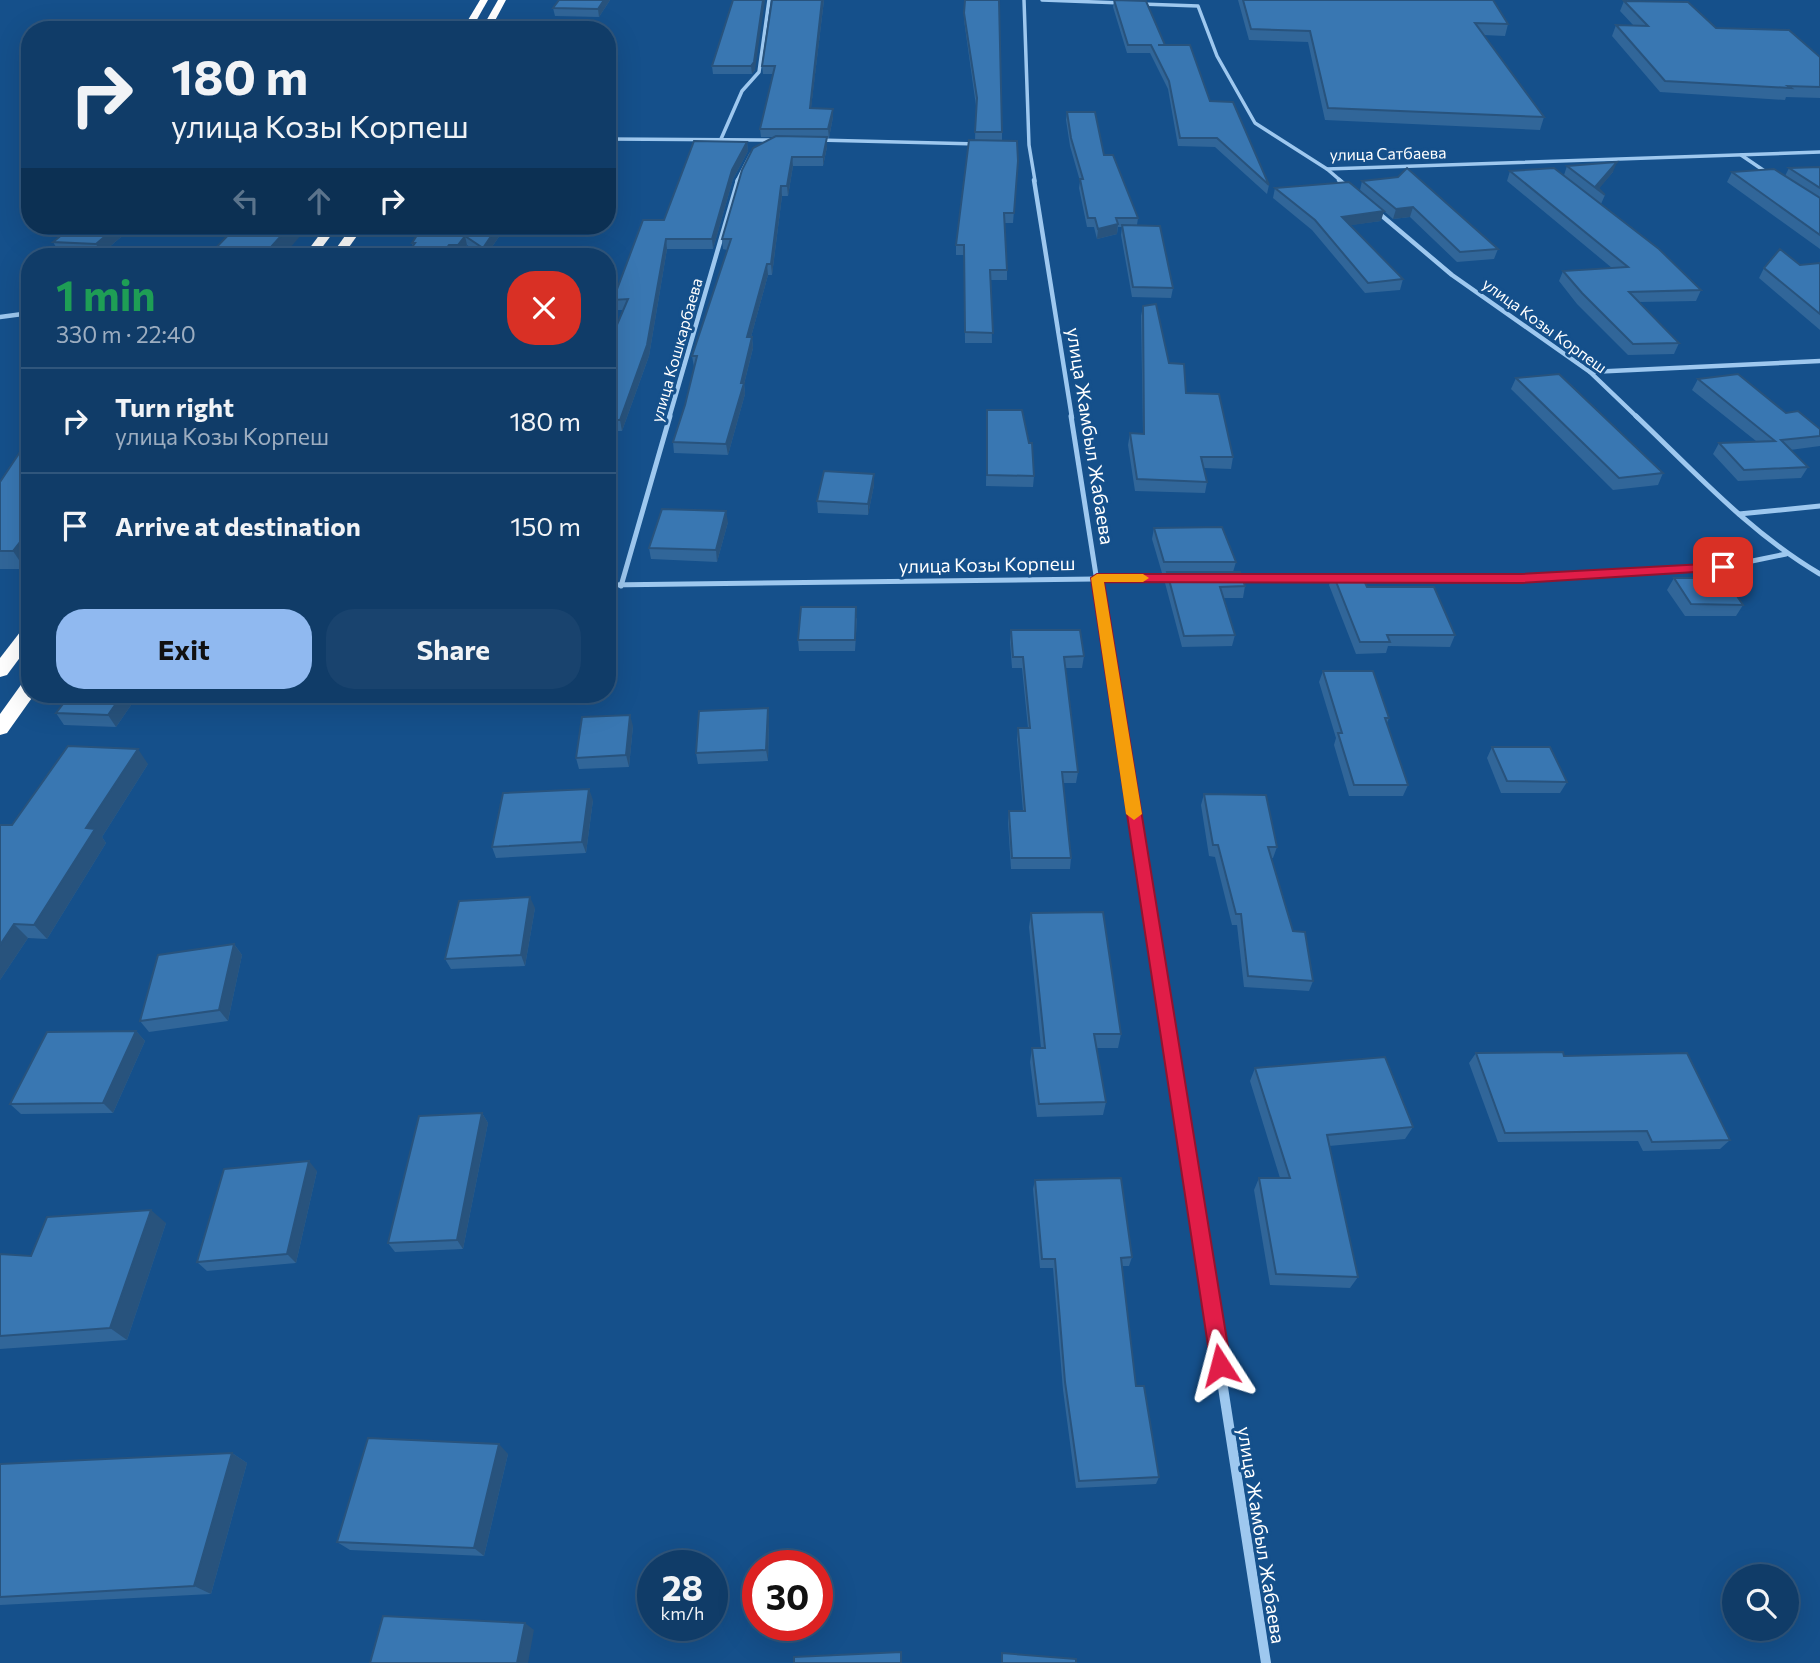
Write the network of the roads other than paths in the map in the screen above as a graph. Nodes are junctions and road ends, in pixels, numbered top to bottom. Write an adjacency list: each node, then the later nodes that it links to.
1 (484, 0): 6 (highway)
2 (502, 0): 7 (highway)
3 (769, 0): 9 (street)
4 (1024, 0): 28 (street, улица Жамбыл Жабаева)
5 (1042, 0): 15 (street, улица Сатбаева)
6 (471, 21)
7 (490, 21)
8 (616, 139): 9 (street)
9 (720, 139): 32 (street, улица Кошкарбаева)
10 (806, 140): 11 (street)
11 (987, 144)
12 (1820, 152): 13 (street, улица Сатбаева)
13 (1741, 155): 14 (street, улица Сатбаева); 17 (street)
14 (1537, 162): 15 (street, улица Сатбаева); 16 (street)
15 (1327, 169): 18 (street)
16 (1548, 170)
17 (1775, 177)
18 (1357, 195)
19 (1367, 204): 23 (street, улица Козы Корпеш)
20 (21, 314): 21 (street)
21 (0, 317)
22 (1820, 361): 23 (street)
23 (1590, 372): 25 (street, улица Козы Корпеш)
24 (1820, 506): 25 (street)
25 (1738, 514): 26 (street, улица Козы Корпеш)
26 (1786, 554): 27 (street, улица Козы Корпеш); 30 (street)
27 (1820, 575)
28 (1097, 578): 29 (street, улица Козы Корпеш); 32 (street, улица Козы Корпеш); 37 (street, улица Жамбыл Жабаева)
29 (1179, 578)
30 (1220, 578)
31 (616, 586): 32 (street, улица Козы Корпеш)
32 (621, 586)
33 (21, 643): 34 (highway)
34 (0, 671)
35 (21, 699): 36 (highway)
36 (0, 728)
37 (1266, 1663)

